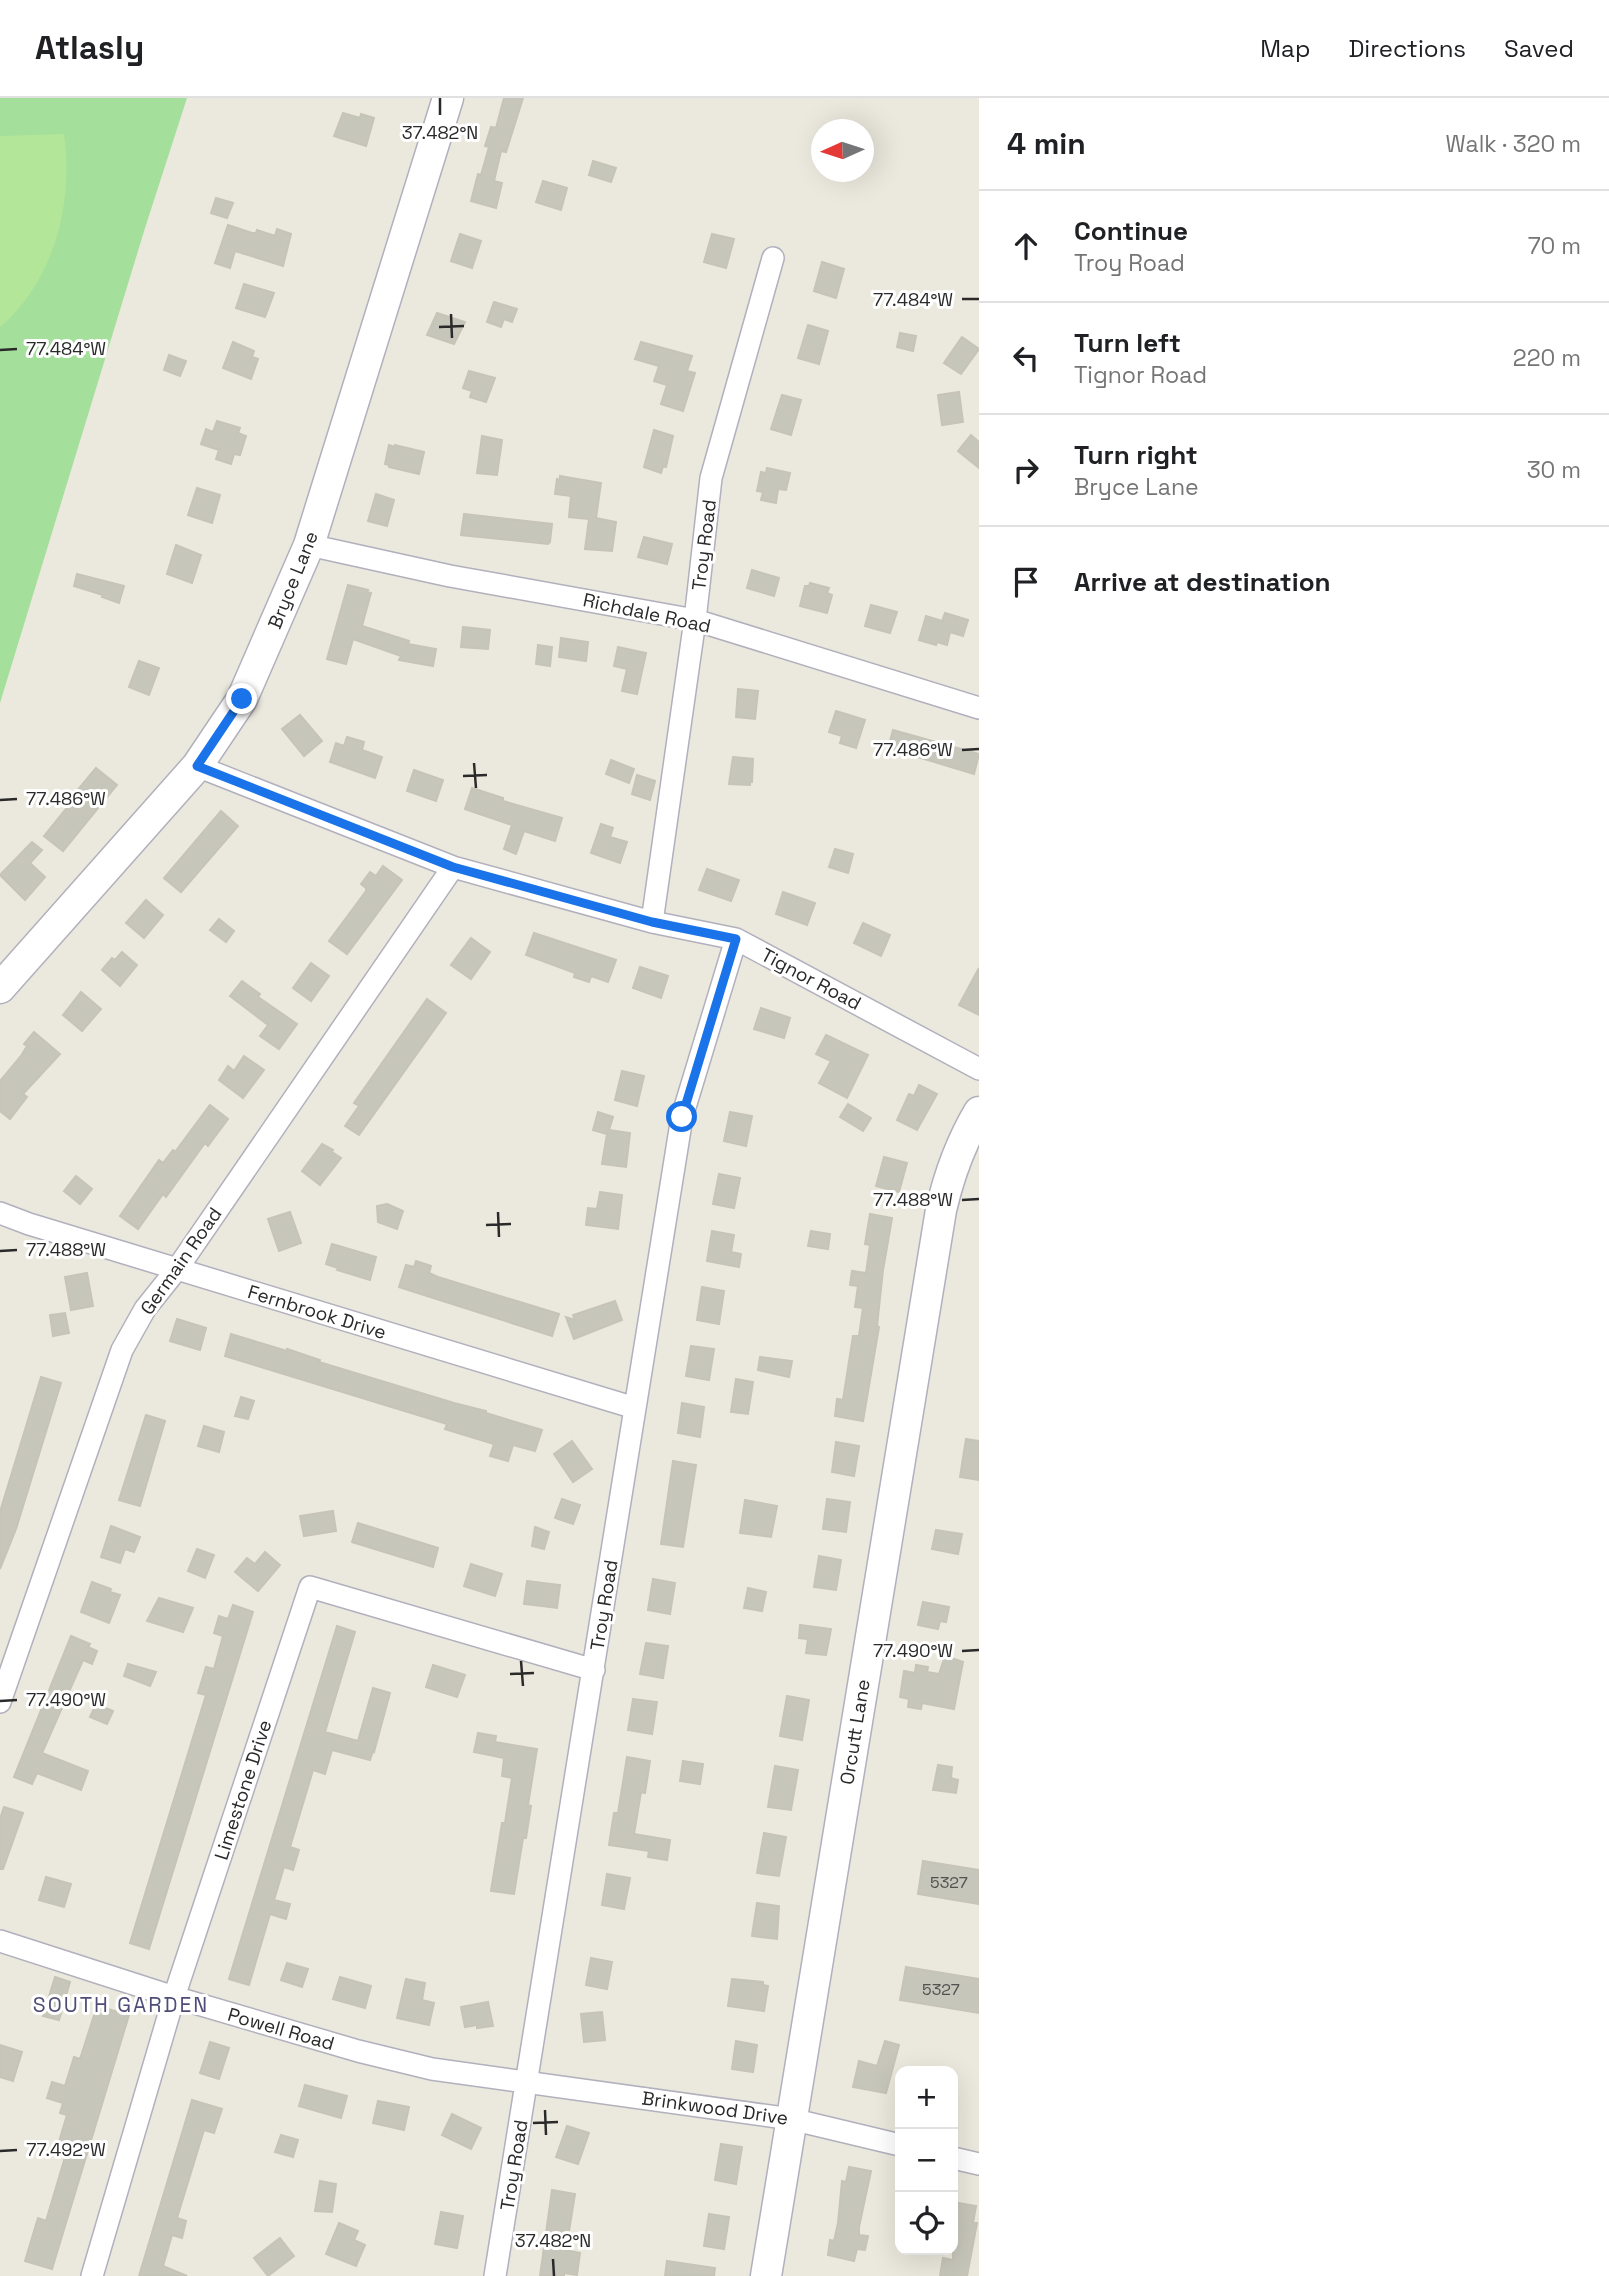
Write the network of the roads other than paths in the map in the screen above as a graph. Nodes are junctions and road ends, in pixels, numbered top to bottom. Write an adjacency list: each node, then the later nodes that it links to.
1 (448, 98): 3 (street, Bryce Lane)
2 (773, 258): 4 (street, Troy Road)
3 (309, 545): 4 (street, Richdale Road); 6 (street, Bryce Lane)
4 (695, 620): 5 (street, Richdale Road); 8 (street, Troy Road)
5 (979, 708)
6 (197, 766): 7 (street, Tignor Road); 10 (street, Bryce Lane)
7 (453, 867): 8 (street, Tignor Road); 14 (street, Germain Road)
8 (652, 922): 9 (street, Tignor Road)
9 (736, 939): 11 (street, Tignor Road); 15 (street, Troy Road)
10 (0, 988)
11 (979, 1069)
12 (979, 1112): 21 (street, Orcutt Lane)
13 (0, 1213): 14 (street, Fernbrook Drive)
14 (177, 1269): 15 (street, Fernbrook Drive); 17 (street, Germain Road)
15 (635, 1408): 16 (street, Troy Road)
16 (594, 1670): 19 (street, Limestone Drive); 20 (street, Troy Road)
17 (0, 1702)
18 (0, 1941): 19 (street, Powell Road)
19 (174, 1997): 20 (street, Powell Road); 25 (street, Limestone Drive)
20 (527, 2082): 21 (street, Brinkwood Drive); 26 (street, Troy Road)
21 (791, 2119): 22 (street, Brinkwood Drive); 27 (street, Orcutt Lane)
22 (895, 2144)
23 (958, 2159): 24 (street)
24 (979, 2164)
25 (92, 2276)
26 (495, 2276)
27 (766, 2276)

